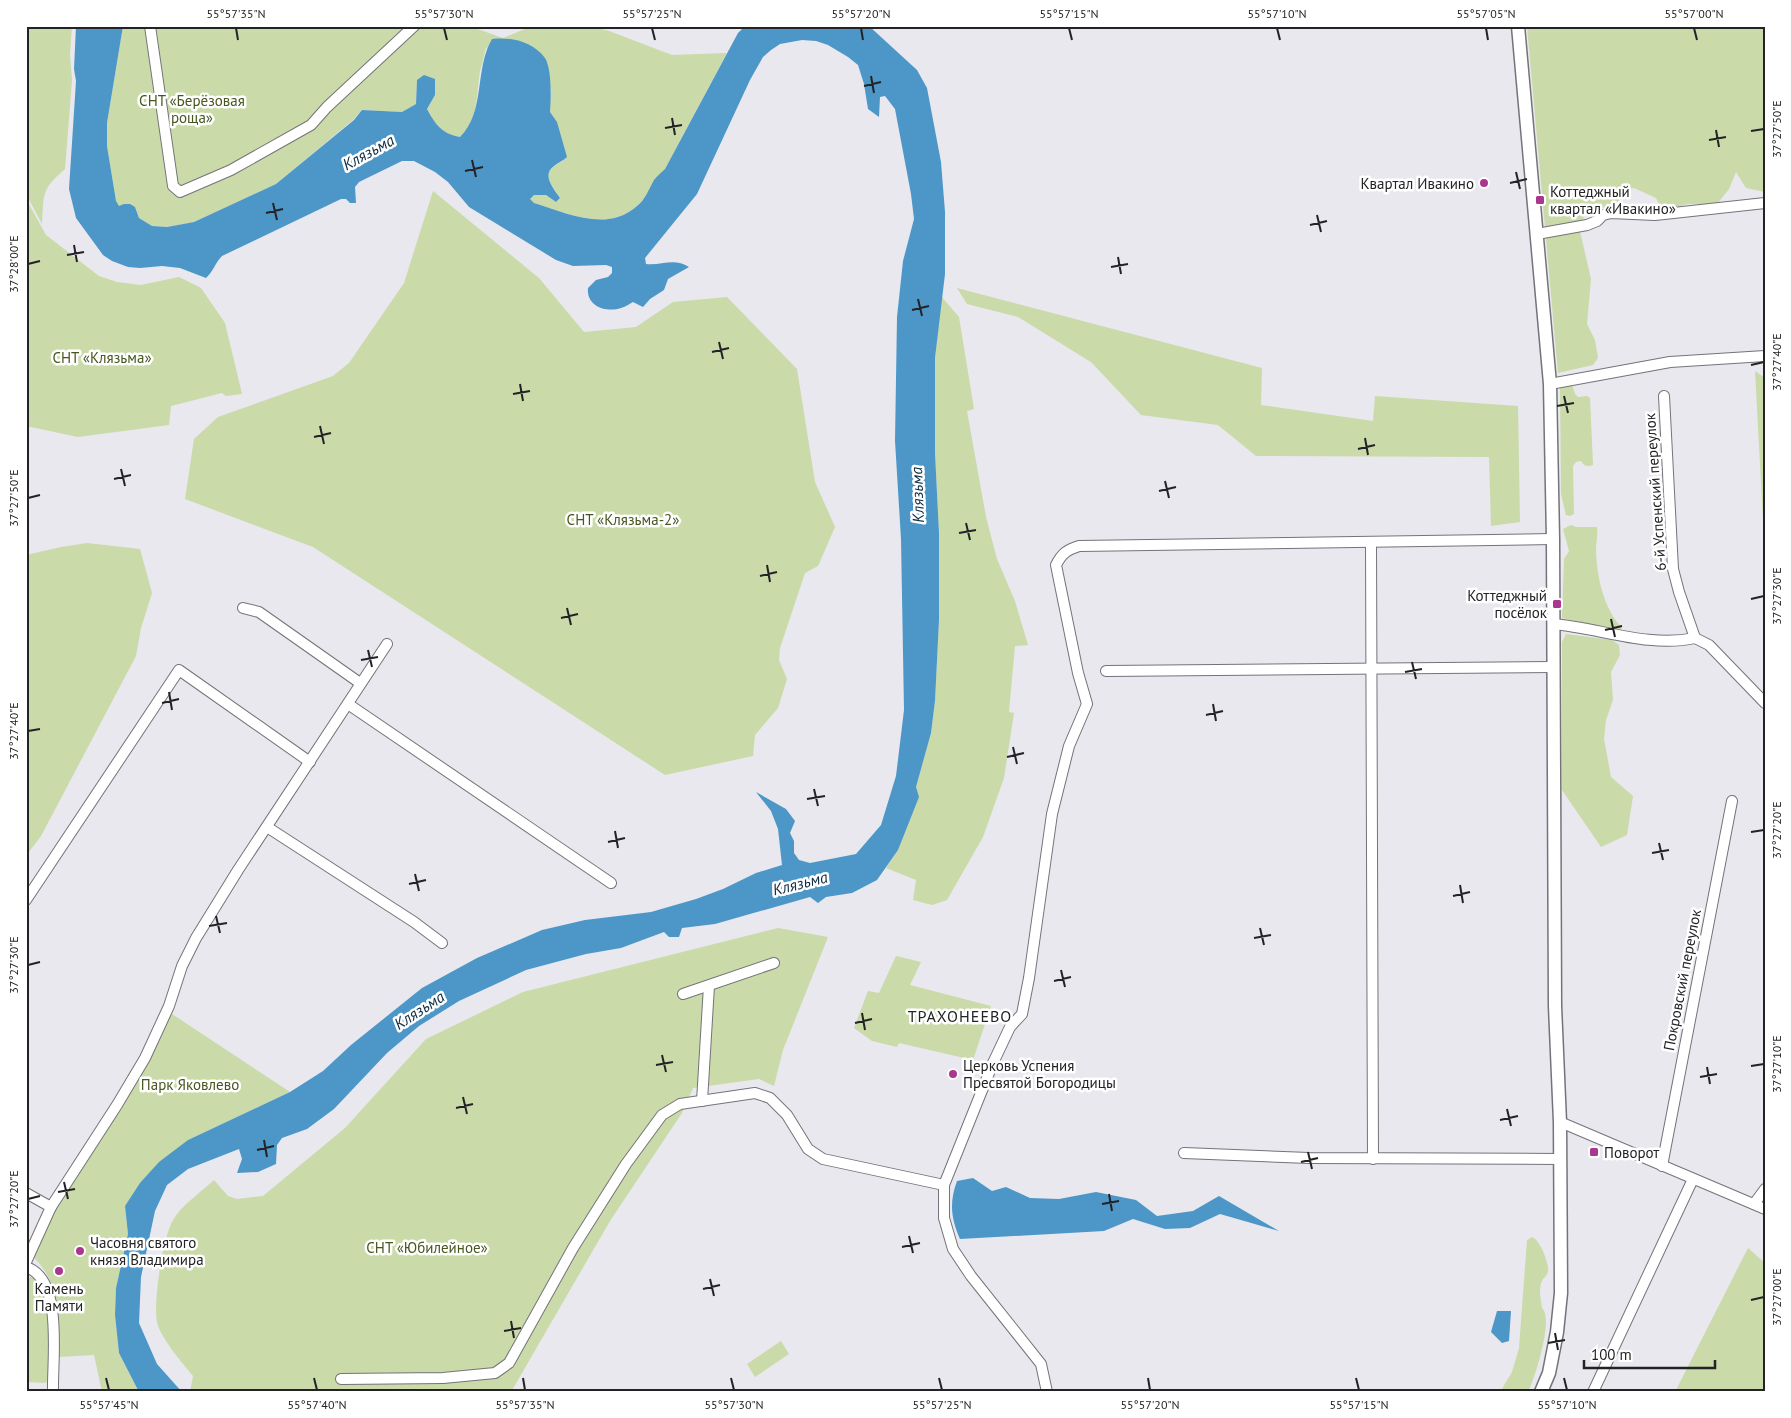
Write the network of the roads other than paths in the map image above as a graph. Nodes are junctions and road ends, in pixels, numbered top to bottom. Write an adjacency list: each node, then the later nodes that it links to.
1 (150, 26): 2 (street)
2 (414, 26)
3 (1518, 26): 5 (main road)
4 (1765, 204): 5 (street)
5 (1537, 234): 7 (main road)
6 (1765, 356): 7 (street)
7 (1550, 384): 9 (main road)
8 (1664, 396): 13 (street, 6-й Успенский переулок)
9 (1553, 539): 10 (street); 12 (main road)
10 (1371, 542): 16 (street); 37 (street)
11 (243, 608): 18 (street)
12 (1553, 624): 13 (street); 15 (main road)
13 (1695, 638): 19 (street)
14 (387, 644): 18 (street)
15 (1554, 667): 16 (street); 31 (main road)
16 (1372, 669): 17 (street); 33 (street)
17 (1106, 671)
18 (360, 683): 20 (street)
19 (1765, 703)
20 (348, 704): 21 (street); 24 (street)
21 (310, 762): 23 (street); 25 (street)
22 (1732, 800): 35 (street, Покровский переулок)
23 (267, 827): 26 (street); 41 (street)
24 (611, 883)
25 (26, 900)
26 (442, 943)
27 (774, 963): 28 (street)
28 (709, 986): 29 (street); 30 (street)
29 (683, 994)
30 (702, 1100): 37 (street); 45 (street)
31 (1560, 1122): 34 (main road); 35 (street)
32 (1184, 1153): 33 (street)
33 (1373, 1159): 34 (street)
34 (1560, 1159): 48 (main road)
35 (1662, 1166): 36 (street)
36 (1693, 1179): 40 (street); 49 (street)
37 (944, 1185): 47 (street)
38 (1765, 1189): 40 (street)
39 (26, 1193): 41 (street)
40 (1754, 1204): 42 (street)
41 (51, 1207): 43 (street)
42 (1765, 1209)
43 (26, 1262)
44 (26, 1267): 46 (street)
45 (341, 1378)
46 (53, 1392)
47 (1046, 1392)
48 (1542, 1392)
49 (1593, 1392)

